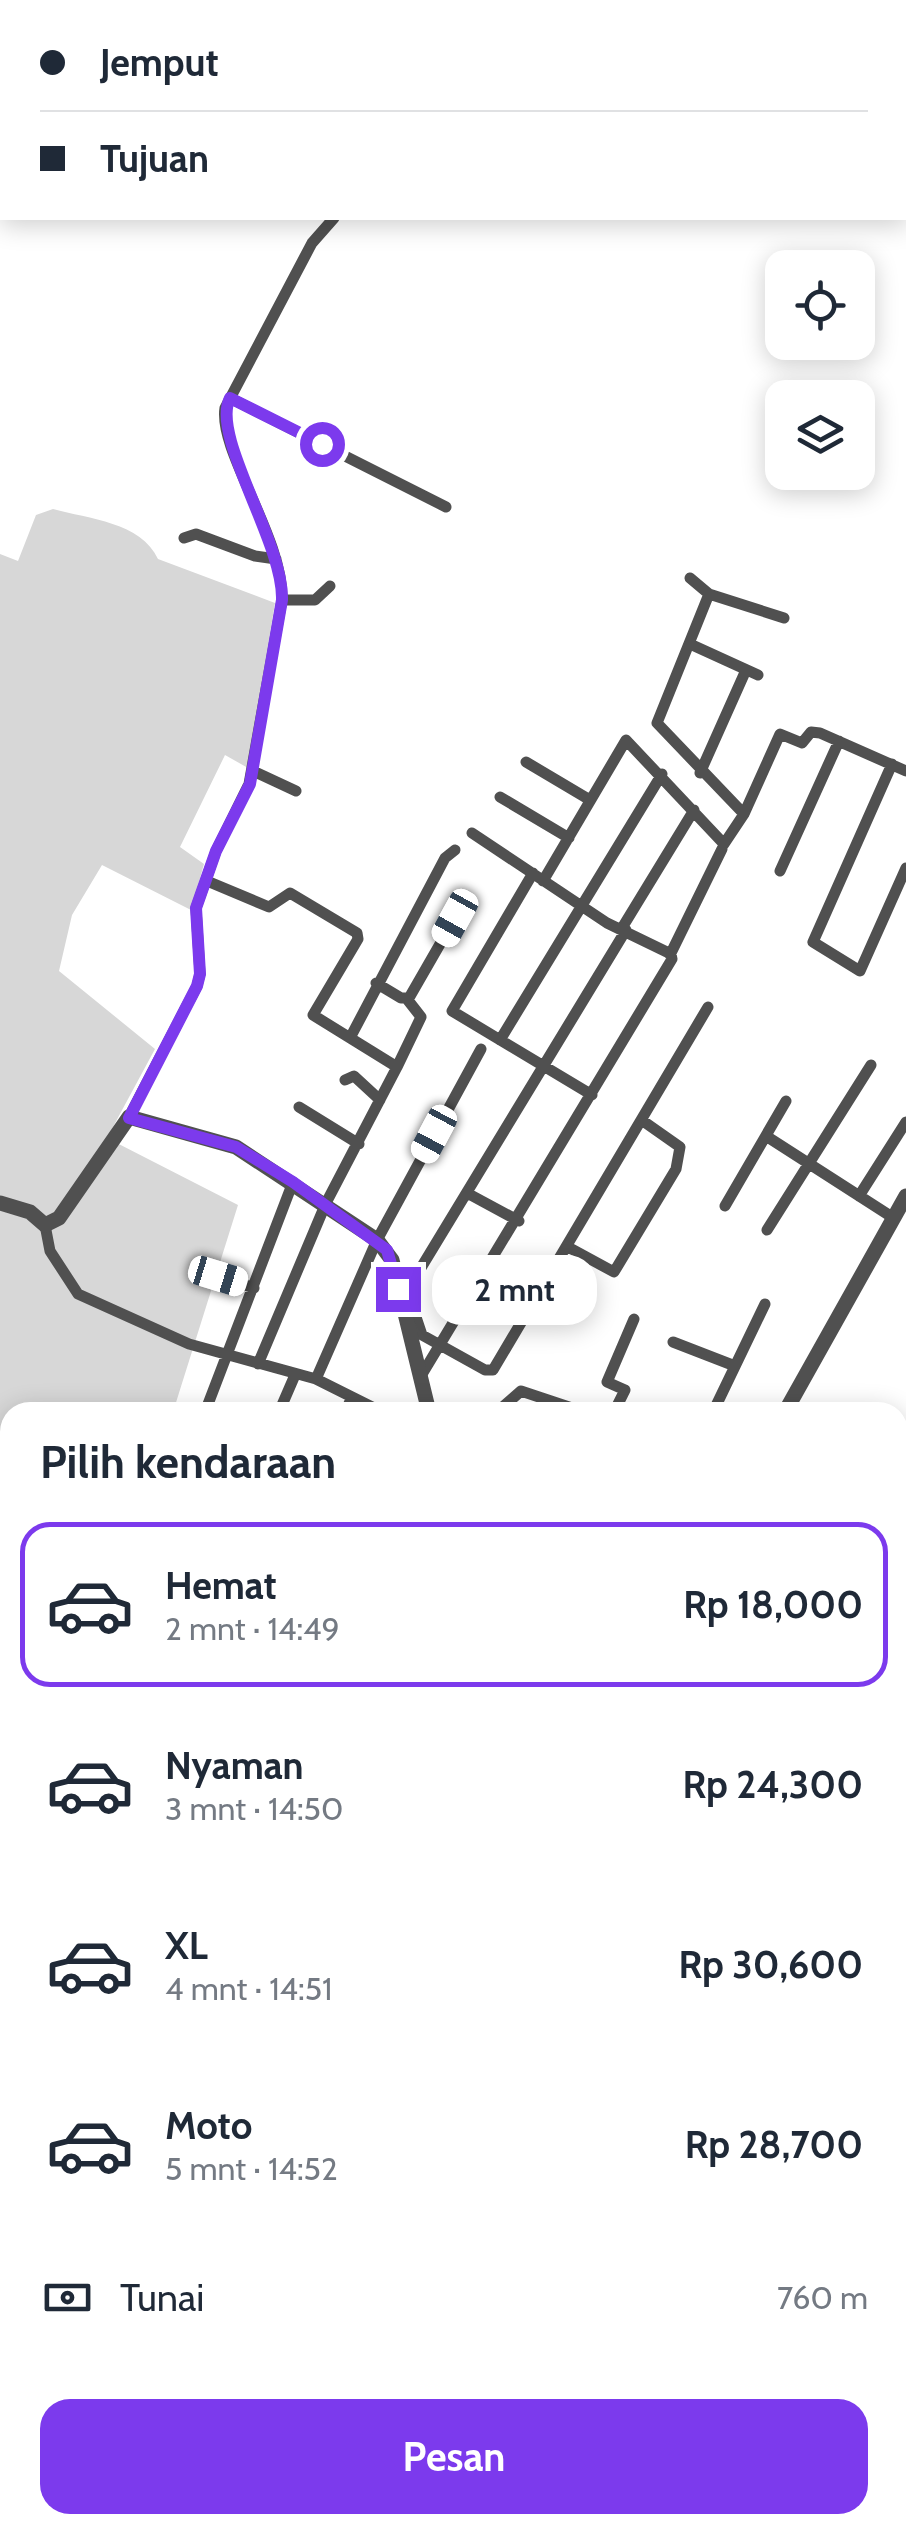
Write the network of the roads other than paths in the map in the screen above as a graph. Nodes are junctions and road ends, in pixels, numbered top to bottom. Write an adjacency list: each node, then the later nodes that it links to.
1 (332, 220): 2 (street)
2 (230, 398): 3 (street); 5 (street)
3 (446, 506)
4 (184, 538): 5 (street)
5 (276, 559): 9 (street)
6 (690, 578): 8 (street)
7 (330, 586): 9 (street)
8 (709, 594): 10 (street); 11 (street)
9 (282, 600): 16 (street)
10 (784, 618)
11 (690, 644): 17 (street); 17 (street)
12 (839, 741): 14 (street); 23 (street); 29 (street)
13 (526, 762): 21 (street)
14 (892, 764): 15 (street); 28 (street)
15 (906, 771)
16 (253, 772): 19 (street); 31 (street)
17 (700, 773): 23 (street)
18 (662, 774): 21 (street); 22 (street); 32 (street)
19 (296, 791)
20 (500, 796): 25 (street)
21 (590, 800): 25 (street)
22 (694, 810): 23 (street); 34 (street)
23 (744, 814)
24 (472, 833): 30 (street)
25 (569, 838): 30 (street)
26 (722, 849): 35 (street)
27 (455, 850): 36 (street)
28 (906, 868)
29 (780, 871)
30 (538, 877): 32 (street); 40 (street)
31 (207, 881): 39 (street); 50 (street)
32 (581, 902): 34 (street); 40 (street)
33 (455, 918): 37 (street)
34 (624, 929): 35 (street); 44 (street)
35 (670, 955): 46 (street)
36 (376, 983): 37 (street); 39 (street)
37 (407, 999): 43 (street)
38 (708, 1007): 51 (street)
39 (350, 1038): 43 (street)
40 (500, 1040): 44 (street)
41 (481, 1049): 67 (street)
42 (871, 1065): 55 (street)
43 (397, 1067): 47 (street)
44 (545, 1067): 46 (street); 57 (street)
45 (345, 1080): 47 (street)
46 (592, 1095): 64 (street)
47 (380, 1100): 54 (street)
48 (786, 1101): 53 (street)
49 (299, 1107): 54 (street)
50 (129, 1118): 56 (street); 65 (street)
51 (644, 1120): 68 (street); 68 (street)
52 (906, 1122): 58 (street)
53 (766, 1136): 55 (street); 62 (street)
54 (359, 1144): 61 (street)
55 (808, 1163): 58 (street); 66 (street)
56 (293, 1182): 61 (street); 70 (street)
57 (467, 1193): 64 (street); 74 (street)
58 (859, 1196): 63 (street)
59 (906, 1196): 63 (street)
60 (0, 1203): 65 (street)
61 (326, 1203): 67 (street); 76 (street)
62 (725, 1206)
63 (892, 1217): 91 (street)
64 (518, 1221): 74 (street)
65 (45, 1225): 75 (street)
66 (766, 1230)
67 (377, 1240): 79 (street); 80 (street)
68 (568, 1248): 74 (street)
69 (218, 1276): 70 (street)
70 (254, 1288): 75 (street)
71 (765, 1304): 77 (street)
72 (634, 1319): 89 (street)
73 (673, 1342): 77 (street)
74 (442, 1348): 79 (street)
75 (228, 1357): 76 (street); 82 (street)
76 (258, 1364): 78 (street)
77 (736, 1366): 90 (street)
78 (295, 1375): 80 (street); 83 (street)
79 (421, 1376): 86 (street)
80 (316, 1379): 81 (street)
81 (352, 1397): 84 (street); 85 (street)
82 (209, 1402)
83 (283, 1402)
84 (350, 1402)
85 (362, 1402)
86 (427, 1402)
87 (508, 1402): 88 (street)
88 (554, 1402)
89 (619, 1402)
90 (719, 1402)
91 (790, 1402)

